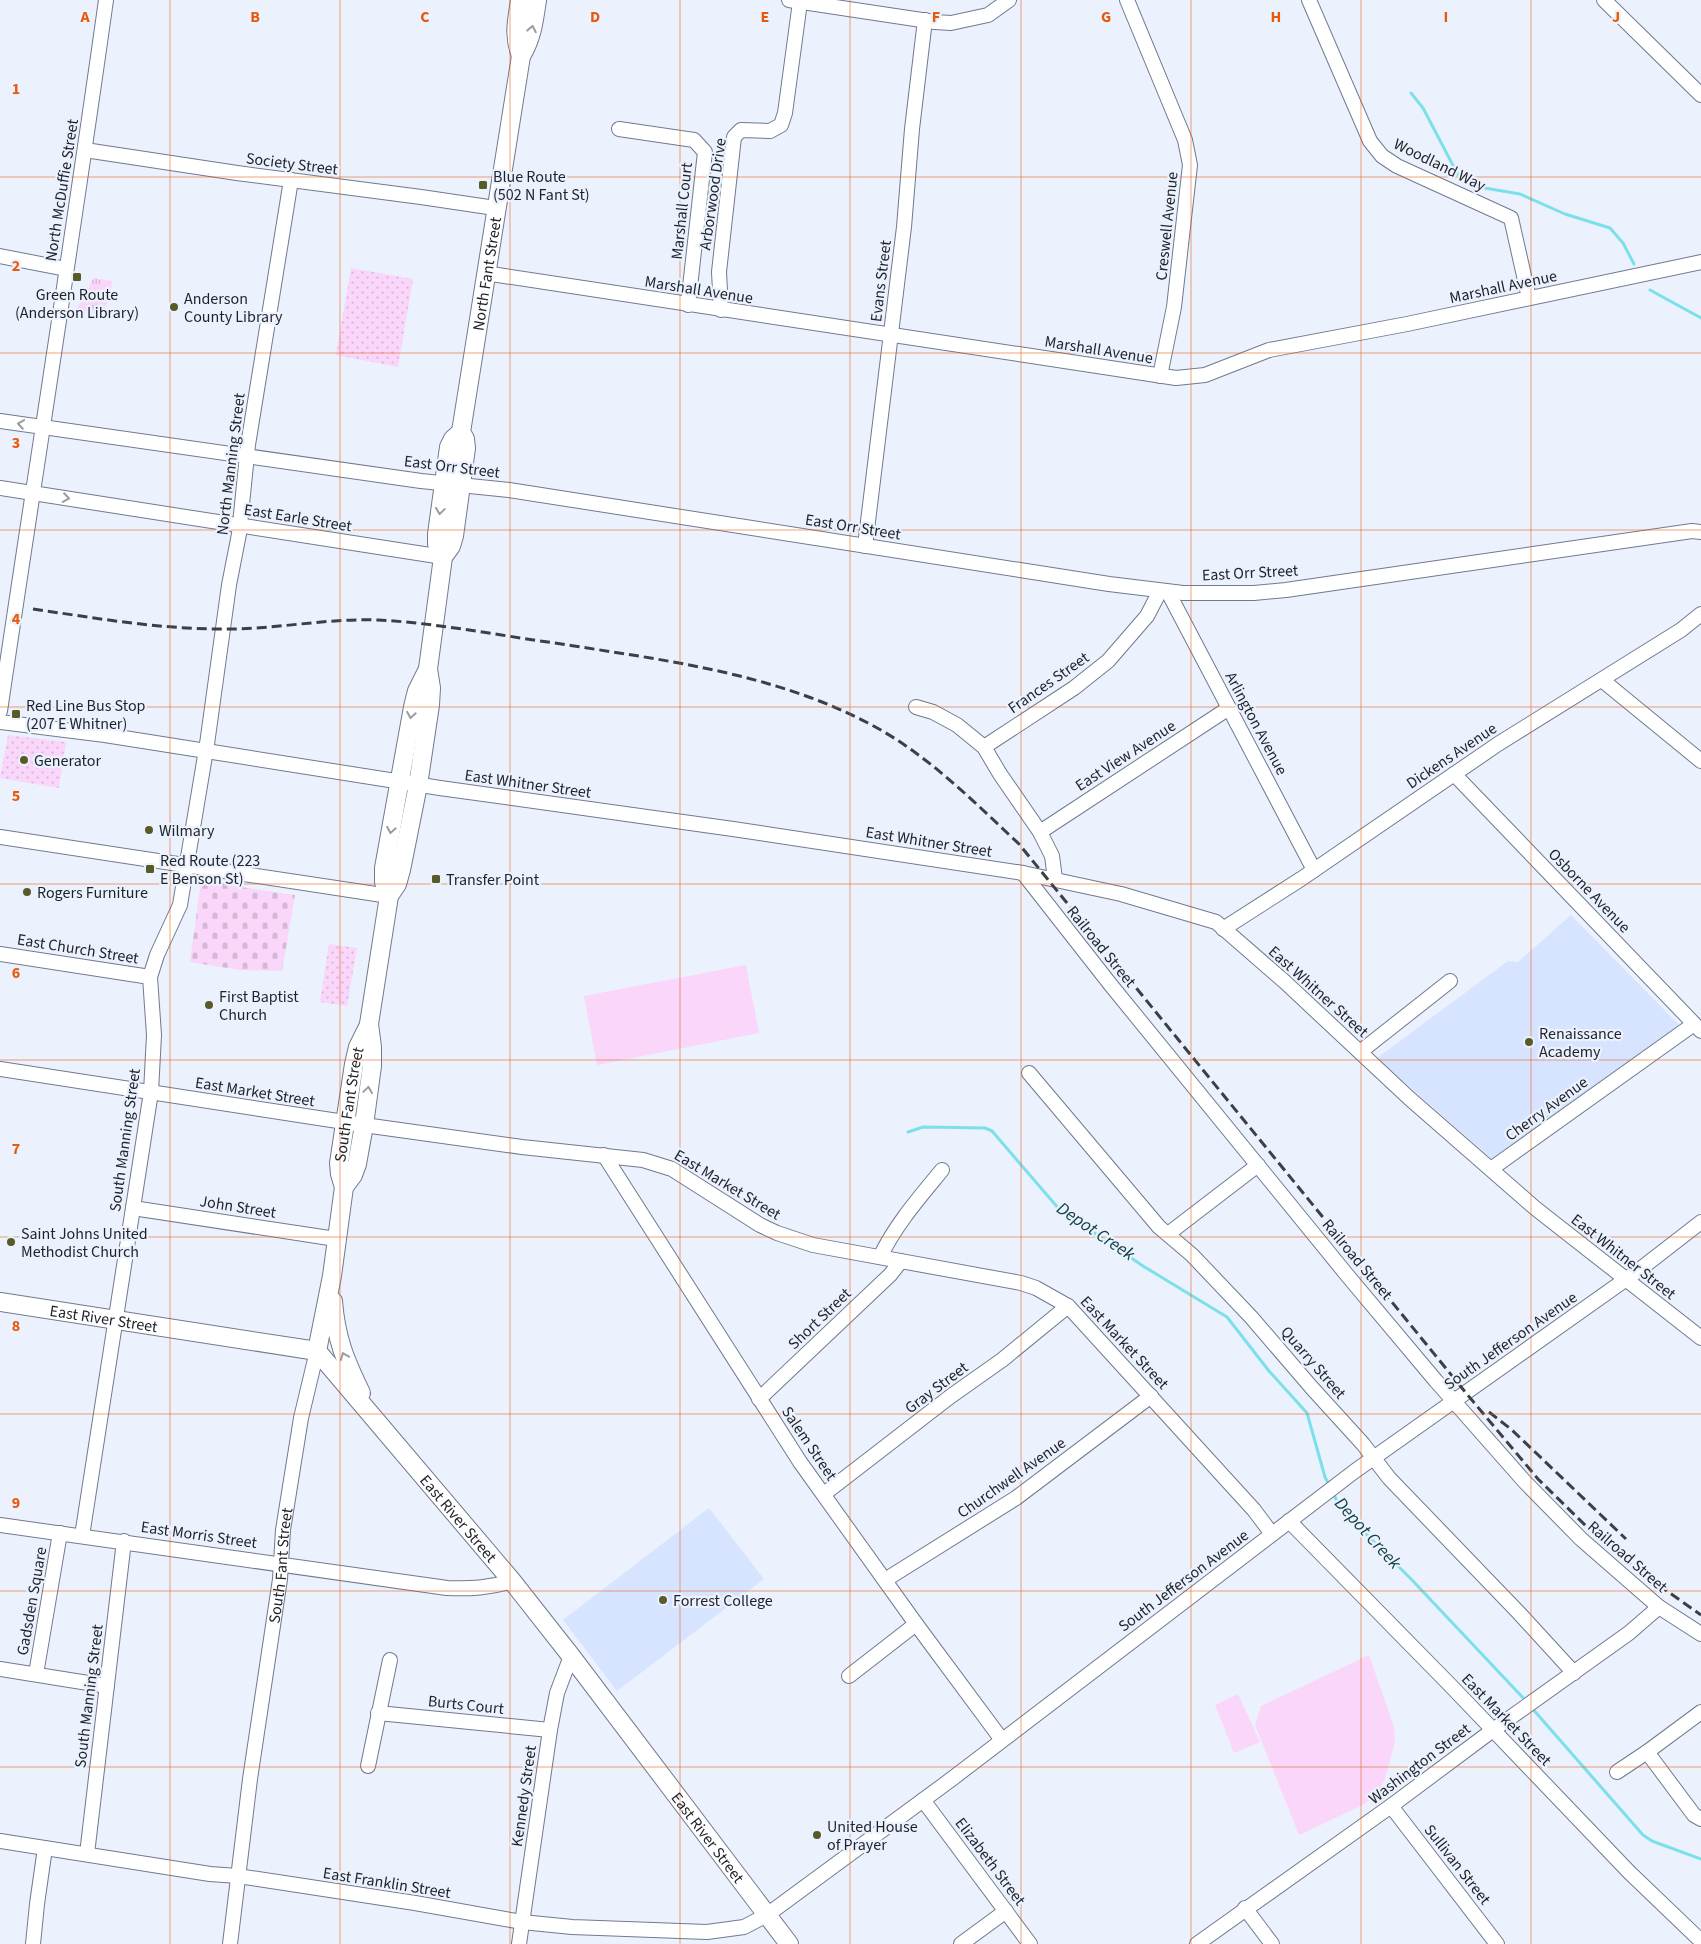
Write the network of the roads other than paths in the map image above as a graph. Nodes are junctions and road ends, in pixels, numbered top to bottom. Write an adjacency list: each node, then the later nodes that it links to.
1 (106, 0): 13 (street, North McDuffie Street)
2 (520, 0): 10 (main road, North Fant Street)
3 (537, 0): 10 (main road, North Fant Street, one-way to 3)
4 (1008, 0): 9 (street)
5 (1127, 0): 24 (street, Creswell Avenue)
6 (1309, 0): 20 (street, Woodland Way)
7 (1604, 0): 11 (street)
8 (794, 1): 9 (street); 22 (street, Arborwood Drive)
9 (925, 20): 23 (street, Evans Street)
10 (520, 56): 15 (main road, North Fant Street)
11 (1701, 95)
12 (619, 129): 21 (street, Marshall Court)
13 (85, 150): 14 (street, Society Street); 18 (street, North McDuffie Street)
14 (291, 180): 15 (street, Society Street); 27 (street, North Manning Street)
15 (495, 208): 19 (main road, North Fant Street)
16 (0, 256): 18 (street)
17 (1701, 262): 20 (street, Marshall Avenue)
18 (66, 269): 26 (street, North McDuffie Street)
19 (485, 273): 21 (street, Marshall Avenue); 28 (main road, North Fant Street)
20 (1529, 298): 24 (street, Marshall Avenue)
21 (688, 305): 22 (street, Marshall Avenue)
22 (721, 310): 23 (street, Marshall Avenue)
23 (890, 334): 24 (street, Marshall Avenue); 33 (street, Evans Street)
24 (1160, 376)
25 (0, 421): 26 (street, East Orr Street, one-way to 25)
26 (42, 428): 27 (street, East Orr Street); 30 (street, North McDuffie Street)
27 (248, 456): 28 (street, East Orr Street); 31 (street, North Manning Street)
28 (453, 483): 33 (street, East Orr Street); 34 (main road, North Fant Street)
29 (0, 488): 30 (street, East Earle Street)
30 (33, 494): 31 (street, East Earle Street, one-way to 31); 41 (street, North McDuffie Street)
31 (240, 526): 34 (street, East Earle Street); 44 (street, North Manning Street)
32 (1701, 532): 35 (street, East Orr Street)
33 (865, 546): 35 (street, East Orr Street)
34 (443, 557): 37 (main road, North Fant Street)
35 (1164, 591): 40 (street, Arlington Avenue); 43 (street, Frances Street)
36 (1701, 614): 38 (street, Dickens Avenue)
37 (428, 669): 47 (main road, North Fant Street, one-way to 47); 48 (main road, North Fant Street)
38 (1602, 680): 45 (street); 46 (street, Dickens Avenue)
39 (916, 707): 43 (street)
40 (1229, 708): 49 (street, East View Avenue); 52 (street, Arlington Avenue)
41 (0, 711)
42 (0, 722): 44 (street, East Whitner Street)
43 (984, 747): 49 (street)
44 (205, 752): 47 (street, East Whitner Street); 51 (street, South Manning Street)
45 (1701, 761)
46 (1454, 774): 52 (street, Dickens Avenue); 61 (street, Osborne Avenue)
47 (400, 782): 48 (street, East Whitner Street); 55 (main road, South Fant Street, one-way to 55)
48 (418, 785): 53 (street, East Whitner Street); 55 (main road, South Fant Street)
49 (1040, 832): 54 (street)
50 (0, 837): 51 (street)
51 (187, 866): 55 (street); 58 (street, South Manning Street)
52 (1314, 870): 56 (street, Dickens Avenue)
53 (1023, 873): 54 (street, East Whitner Street); 69 (street, Railroad Street)
54 (1055, 879): 56 (street, East Whitner Street)
55 (389, 896): 60 (main road, South Fant Street)
56 (1223, 929): 62 (street, East Whitner Street)
57 (0, 954): 58 (street, East Church Street)
58 (150, 977): 65 (street, South Manning Street)
59 (1450, 981): 62 (street)
60 (370, 1024): 66 (main road, South Fant Street); 67 (main road, South Fant Street, one-way to 60)
61 (1698, 1027): 70 (street, Cherry Avenue)
62 (1360, 1052): 70 (street, East Whitner Street)
63 (0, 1069): 65 (street, East Market Street)
64 (1029, 1073): 75 (street, Quarry Street)
65 (151, 1092): 66 (street, East Market Street); 73 (street, South Manning Street)
66 (345, 1122): 67 (street, East Market Street); 72 (main road, South Fant Street)
67 (364, 1125): 68 (street, East Market Street); 72 (main road, South Fant Street)
68 (604, 1156): 77 (street, East Market Street); 87 (street, Salem Street)
69 (1258, 1165): 75 (street); 88 (street, Railroad Street)
70 (1491, 1169): 80 (street, East Whitner Street)
71 (942, 1170): 77 (street)
72 (344, 1187): 76 (main road, South Fant Street)
73 (134, 1208): 76 (street, John Street); 83 (street, South Manning Street)
74 (1701, 1222): 80 (street, South Jefferson Avenue)
75 (1168, 1234): 90 (street, Quarry Street)
76 (336, 1239): 79 (main road, South Fant Street)
77 (880, 1257): 78 (street, East Market Street)
78 (901, 1261): 82 (street, East Market Street); 87 (street, Short Street)
79 (332, 1276): 85 (main road, South Fant Street); 89 (main road, one-way to 79)
80 (1626, 1280): 84 (street, East Whitner Street); 88 (street, South Jefferson Avenue)
81 (0, 1302): 83 (main road, East River Street)
82 (1068, 1306): 86 (street, East Market Street); 91 (street, Gray Street)
83 (115, 1320): 85 (main road, East River Street); 96 (street, South Manning Street)
84 (1701, 1338)
85 (316, 1351): 89 (main road, East River Street); 98 (street, South Fant Street)
86 (1151, 1396): 95 (street, East Market Street); 99 (street, Churchwell Avenue)
87 (759, 1399): 91 (street, Salem Street)
88 (1454, 1401): 90 (street, South Jefferson Avenue); 101 (street, Railroad Street)
89 (372, 1416): 100 (main road, East River Street)
90 (1374, 1458): 92 (street, South Jefferson Avenue); 107 (street, Quarry Street)
91 (824, 1494): 99 (street, Salem Street)
92 (1289, 1521): 95 (street, South Jefferson Avenue); 114 (street, East Market Street)
93 (0, 1525): 94 (street, East Morris Street)
94 (60, 1533): 96 (street, East Morris Street); 108 (street, Gadsden Square)
95 (1272, 1534): 115 (street, South Jefferson Avenue)
96 (82, 1536): 97 (street, East Morris Street)
97 (124, 1541): 98 (street, East Morris Street); 110 (street, South Manning Street)
98 (280, 1563): 100 (street, East Morris Street); 125 (street, South Fant Street)
99 (885, 1580): 102 (street, Salem Street)
100 (512, 1581): 104 (main road, East River Street)
101 (1659, 1607): 103 (street, Railroad Street); 107 (street, Washington Street)
102 (916, 1624): 109 (street); 115 (street, Salem Street)
103 (1701, 1634)
104 (571, 1656): 113 (street, Kennedy Street); 128 (main road, East River Street)
105 (390, 1660): 112 (street)
106 (0, 1669): 108 (street, Gadsden Square)
107 (1574, 1672): 114 (street, Washington Street)
108 (36, 1674): 110 (street, Gadsden Square)
109 (850, 1676)
110 (107, 1686): 124 (street, South Manning Street)
111 (1701, 1712): 116 (street)
112 (378, 1713): 113 (street, Burts Court); 117 (street)
113 (550, 1730): 129 (street, Kennedy Street)
114 (1492, 1730): 120 (street, Washington Street); 130 (street, East Market Street)
115 (1002, 1740): 119 (street, South Jefferson Avenue)
116 (1647, 1752): 118 (street); 121 (street)
117 (368, 1766)
118 (1617, 1772)
119 (923, 1800): 127 (street, Elizabeth Street); 128 (street, South Jefferson Avenue)
120 (1391, 1806): 126 (street, Washington Street); 139 (street, Sullivan Street)
121 (1701, 1819)
122 (0, 1841): 123 (street, East Franklin Street)
123 (45, 1848): 124 (street, East Franklin Street); 131 (street)
124 (87, 1854): 125 (street, East Franklin Street)
125 (238, 1876): 129 (street, East Franklin Street); 132 (street, South Fant Street)
126 (1245, 1908): 137 (street, Washington Street); 138 (street)
127 (1006, 1911): 135 (street); 136 (street, Elizabeth Street)
128 (767, 1915): 129 (street, East Franklin Street); 134 (main road, East River Street)
129 (522, 1922): 133 (street, Kennedy Street)
130 (1701, 1941)
131 (33, 1944)
132 (230, 1944)
133 (519, 1944)
134 (789, 1944)
135 (961, 1944)
136 (1030, 1944)
137 (1197, 1944)
138 (1272, 1944)
139 (1497, 1944)

